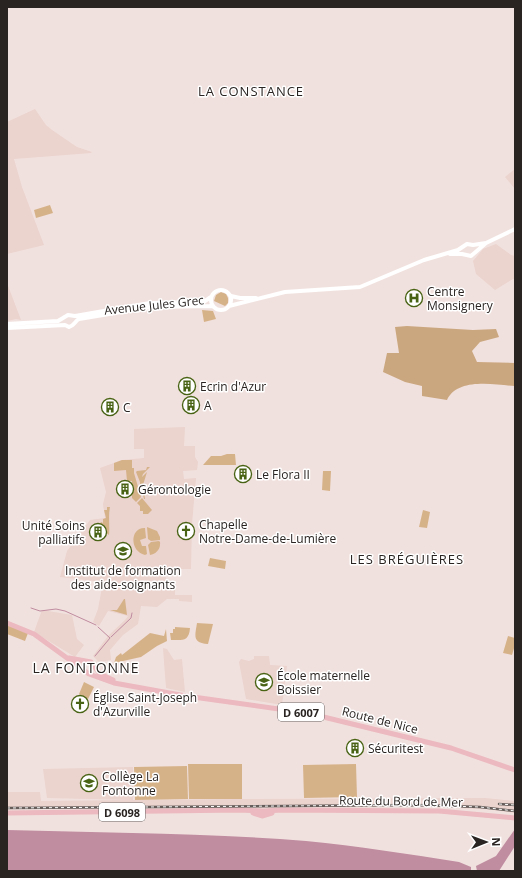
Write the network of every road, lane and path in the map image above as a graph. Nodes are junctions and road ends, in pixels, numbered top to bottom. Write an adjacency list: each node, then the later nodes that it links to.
1 (515, 230): 2 (street)
2 (486, 244): 3 (street); 5 (street)
3 (474, 245): 4 (street); 5 (street)
4 (464, 246): 6 (street); 7 (street)
5 (476, 251): 7 (street)
6 (443, 254): 7 (street); 10 (street)
7 (465, 254)
8 (231, 296): 9 (street); 10 (street); 12 (street)
9 (211, 297): 11 (street); 13 (street, Avenue Jules Grec)
10 (258, 299): 12 (street)
11 (213, 306): 12 (street); 15 (street, Avenue Jules Grec)
12 (229, 306)
13 (72, 316): 14 (street); 15 (street)
14 (64, 319): 16 (street); 17 (street)
15 (75, 322): 17 (street)
16 (7, 324)
17 (65, 325): 18 (street)
18 (7, 328)
19 (7, 622): 20 (main road, D 6007)
20 (76, 661): 21 (main road, D 6007); 22 (main road, D 6007)
21 (85, 670): 22 (main road); 23 (main road, D 6007)
22 (97, 670): 23 (main road, D 6007)
23 (119, 684): 24 (main road, Route de Nice / D 6007)
24 (515, 770)
25 (7, 813): 26 (main road, Route du Bord de Mer / D 6098)
26 (515, 818)

